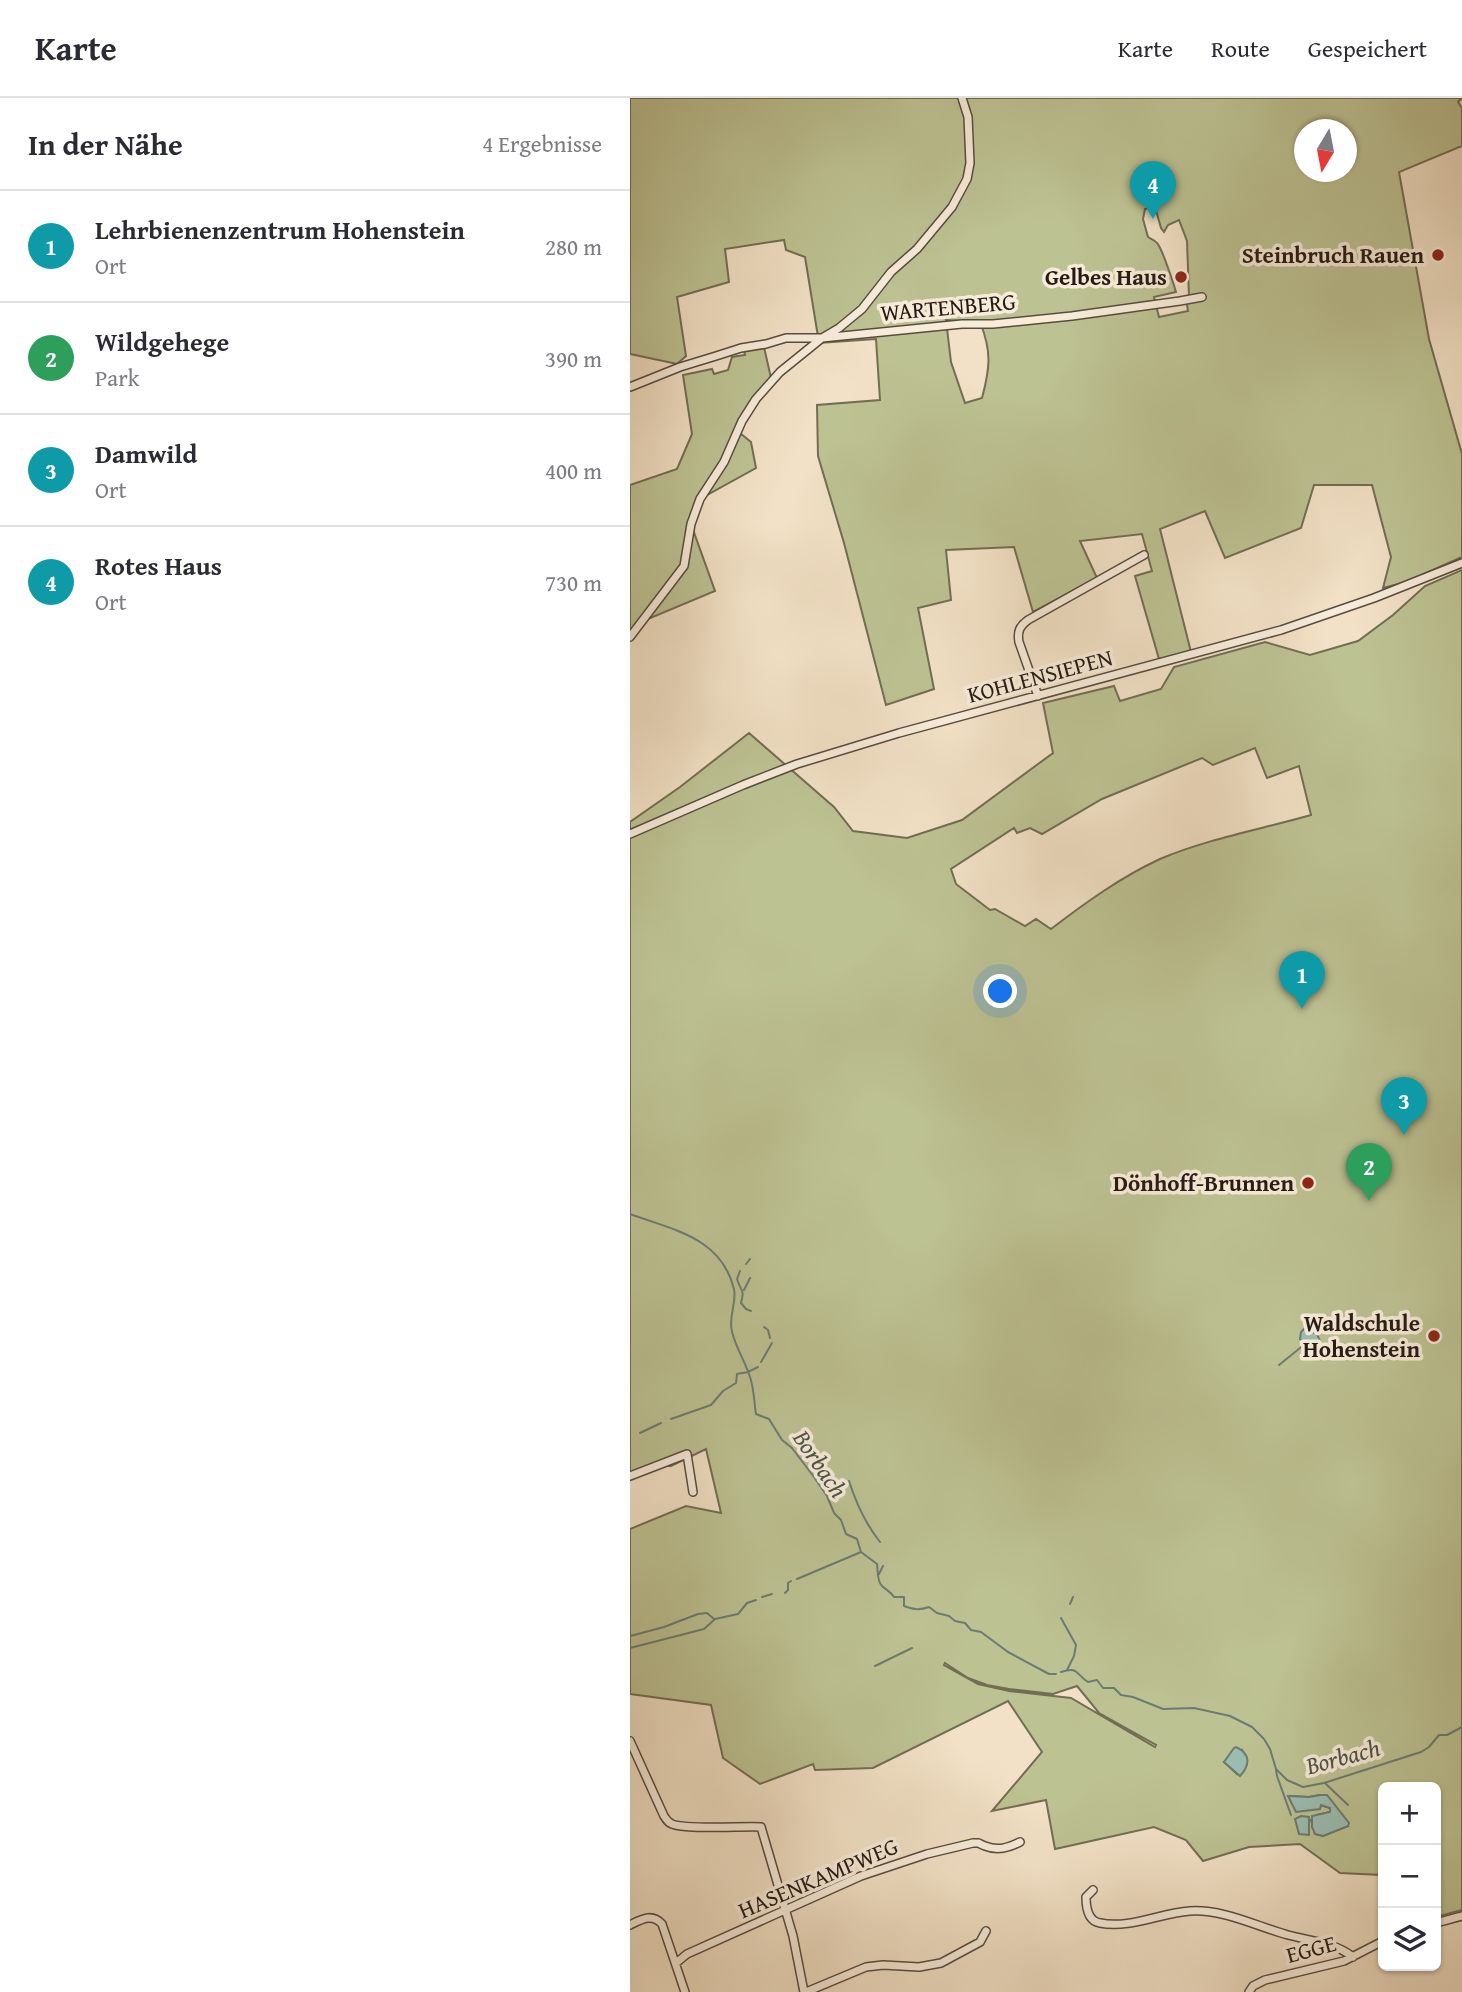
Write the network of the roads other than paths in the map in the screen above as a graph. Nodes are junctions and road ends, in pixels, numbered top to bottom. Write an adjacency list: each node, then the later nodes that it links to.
1 (962, 98): 3 (street)
2 (1202, 297): 3 (street, WARTENBERG)
3 (822, 338): 4 (street, WARTENBERG); 7 (street)
4 (630, 387)
5 (1144, 555): 8 (street)
6 (1462, 563): 8 (street, KOHLENSIEPEN)
7 (630, 637)
8 (1038, 696): 9 (street, KOHLENSIEPEN)
9 (630, 834)
10 (630, 1476): 11 (street)
11 (693, 1492)
12 (630, 1741): 15 (street)
13 (1020, 1842): 15 (street, HASENKAMPWEG)
14 (1093, 1890): 21 (street)
15 (785, 1909): 22 (street, HASENKAMPWEG); 24 (street)
16 (1462, 1916): 17 (street)
17 (1441, 1922)
18 (630, 1925): 22 (street)
19 (986, 1931): 24 (street)
20 (1378, 1944): 21 (street, EGGE)
21 (1353, 1957): 25 (street, EGGE)
22 (676, 1963): 23 (street)
23 (685, 1992)
24 (805, 1992)
25 (1249, 1992)

